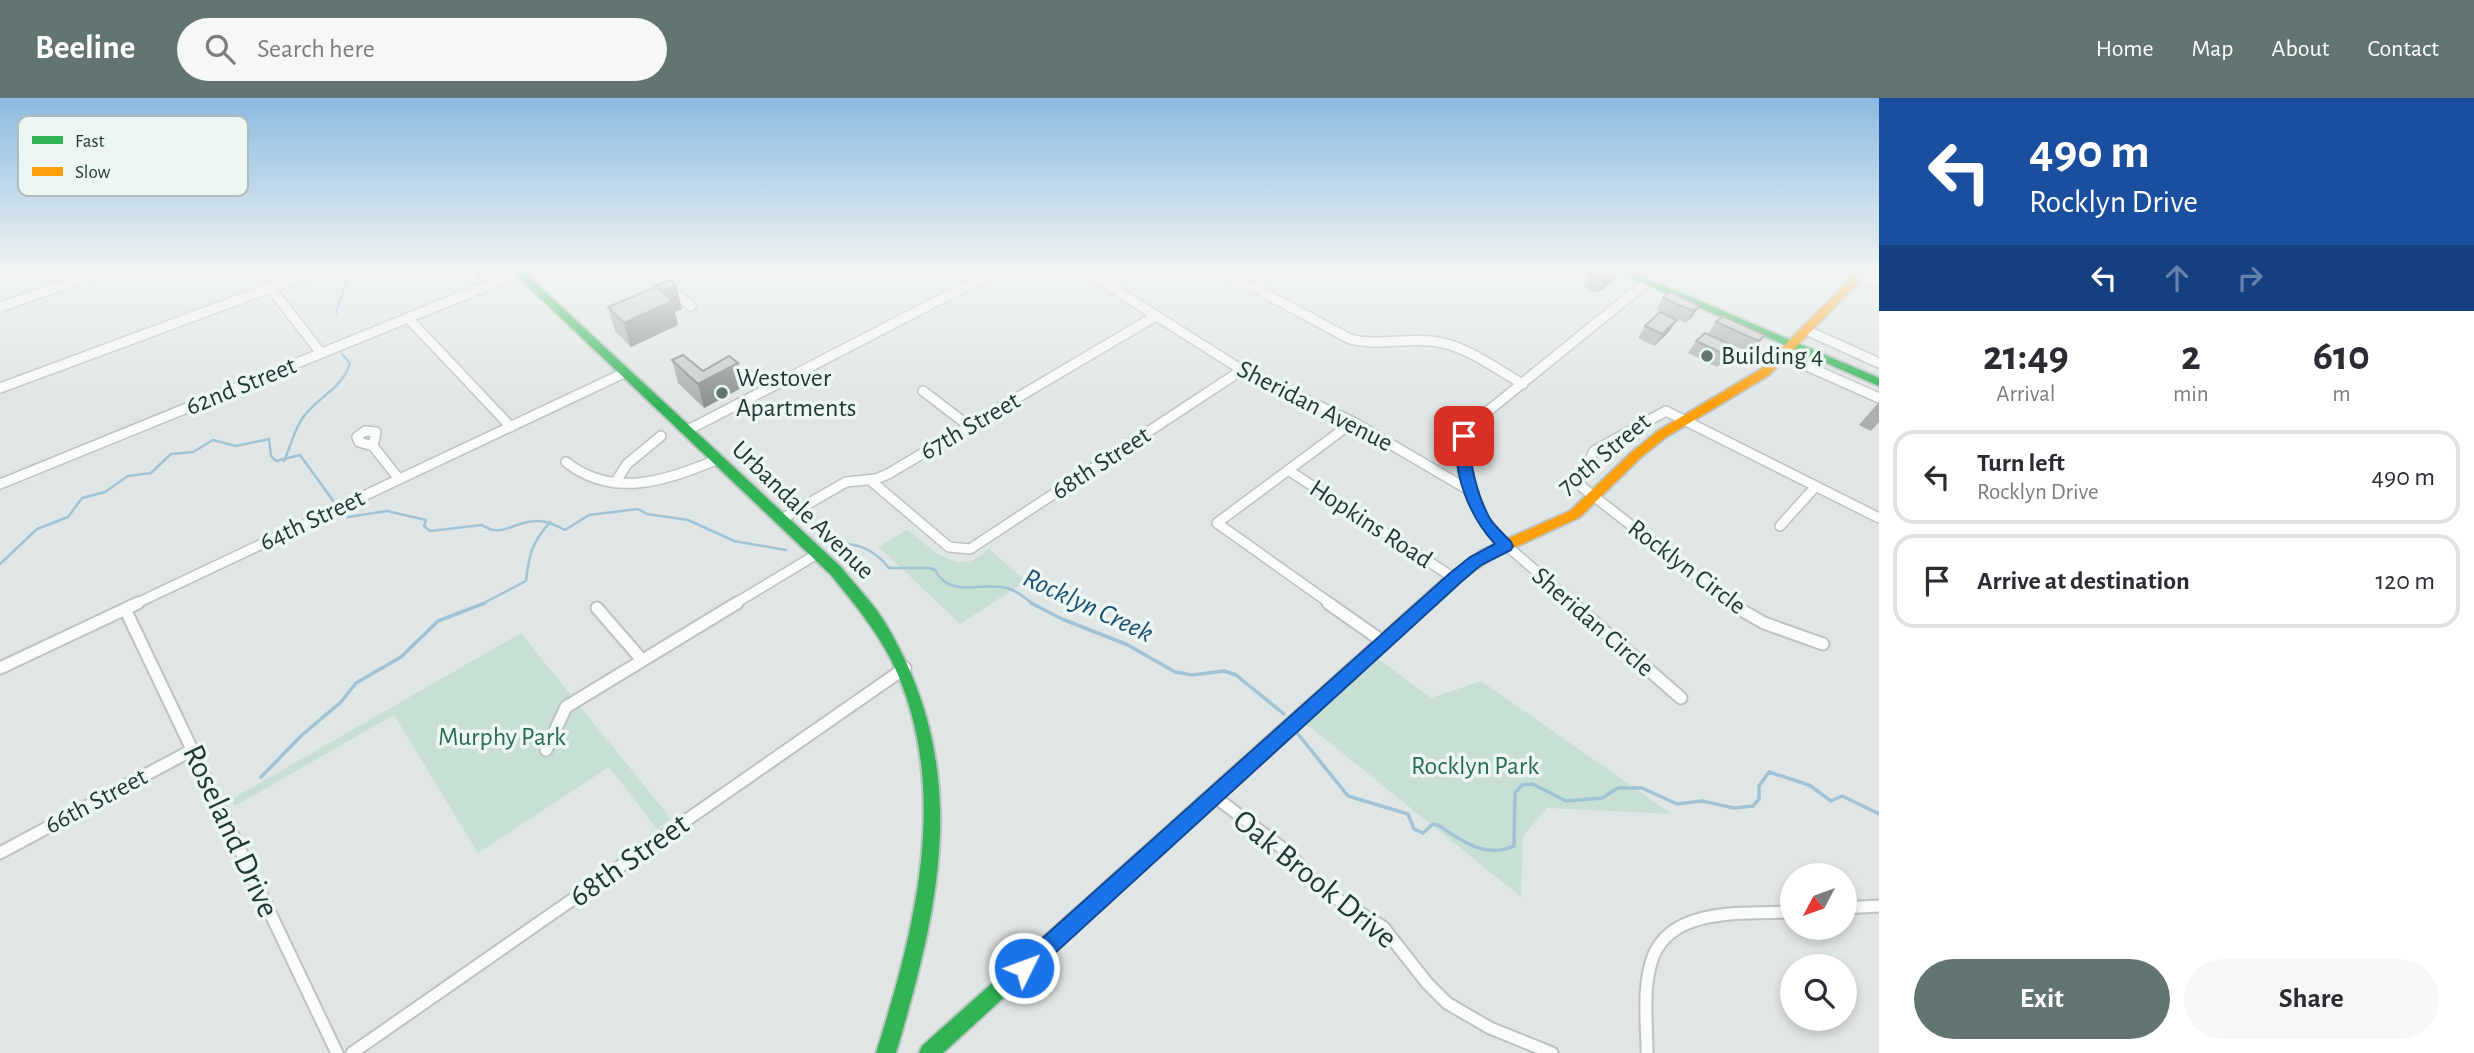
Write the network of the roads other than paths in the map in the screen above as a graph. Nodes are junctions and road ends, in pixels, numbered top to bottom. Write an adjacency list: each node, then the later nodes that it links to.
1 (190, 317): 20 (street)
2 (294, 317): 13 (street)
3 (411, 317): 11 (street, 62nd Street)
4 (565, 317): 16 (street, Urbandale Avenue)
5 (907, 317): 27 (street)
6 (1154, 317): 15 (street, Sheridan Avenue); 26 (street, 67th Street)
7 (1312, 317): 19 (street)
8 (1600, 317): 19 (street)
9 (1736, 317): 12 (street)
10 (1819, 317): 12 (street, 70th Street)
11 (408, 318): 13 (street, 62nd Street); 25 (street)
12 (1794, 342): 14 (street); 17 (street); 18 (street); 22 (street); 23 (street, 70th Street)
13 (321, 353): 36 (street, 62nd Street)
14 (1879, 363)
15 (1242, 370): 24 (street, Sheridan Avenue); 34 (street, 68th Street)
16 (624, 373): 25 (street, 64th Street); 27 (street, Urbandale Avenue)
17 (1879, 374)
18 (1879, 382)
19 (1522, 383): 38 (street, Sheridan Circle)
20 (0, 388)
21 (923, 391): 26 (street)
22 (1879, 398)
23 (1686, 420): 37 (street); 39 (street, 70th Street); 39 (street)
24 (1353, 422): 32 (street); 38 (street, Sheridan Avenue)
25 (511, 426): 33 (street, 64th Street)
26 (969, 426): 34 (street, 67th Street)
27 (686, 431): 30 (street, Urbandale Avenue)
28 (661, 436): 35 (street)
29 (373, 446): 33 (street)
30 (716, 460): 35 (street); 41 (street, Urbandale Avenue)
31 (566, 462): 35 (street)
32 (1288, 470): 45 (street, Hopkins Road); 48 (street)
33 (399, 480): 47 (street, 64th Street)
34 (870, 480): 41 (street, 67th Street)
35 (615, 483)
36 (0, 484)
37 (1816, 486): 40 (street); 42 (street)
38 (1474, 493): 43 (street, Sheridan Circle)
39 (1594, 496): 43 (street, 70th Street); 49 (street, Rocklyn Circle)
40 (1879, 518)
41 (780, 520): 44 (street, Urbandale Avenue)
42 (1780, 526)
43 (1506, 546): 45 (street, 70th Street); 53 (street, Sheridan Circle)
44 (817, 554): 50 (street); 51 (street, Urbandale Avenue)
45 (1454, 578): 48 (street, 70th Street)
46 (597, 608): 50 (street)
47 (125, 609): 52 (street, 64th Street); 54 (street, Roseland Drive)
48 (1385, 643): 56 (street, 70th Street)
49 (1824, 644)
50 (642, 660): 55 (street)
51 (905, 667): 62 (street, 68th Street); 63 (street, Urbandale Avenue)
52 (0, 668)
53 (1681, 698)
54 (192, 750): 57 (street, 66th Street); 61 (street, Roseland Drive)
55 (546, 750)
56 (1214, 796): 64 (street, 70th Street); 65 (street, Oak Brook Drive)
57 (0, 853)
58 (1879, 906): 59 (street)
59 (1857, 907)
60 (1780, 913): 66 (street)
61 (337, 1053)
62 (352, 1053)
63 (886, 1053)
64 (929, 1053)
65 (1552, 1053)
66 (1647, 1053)

